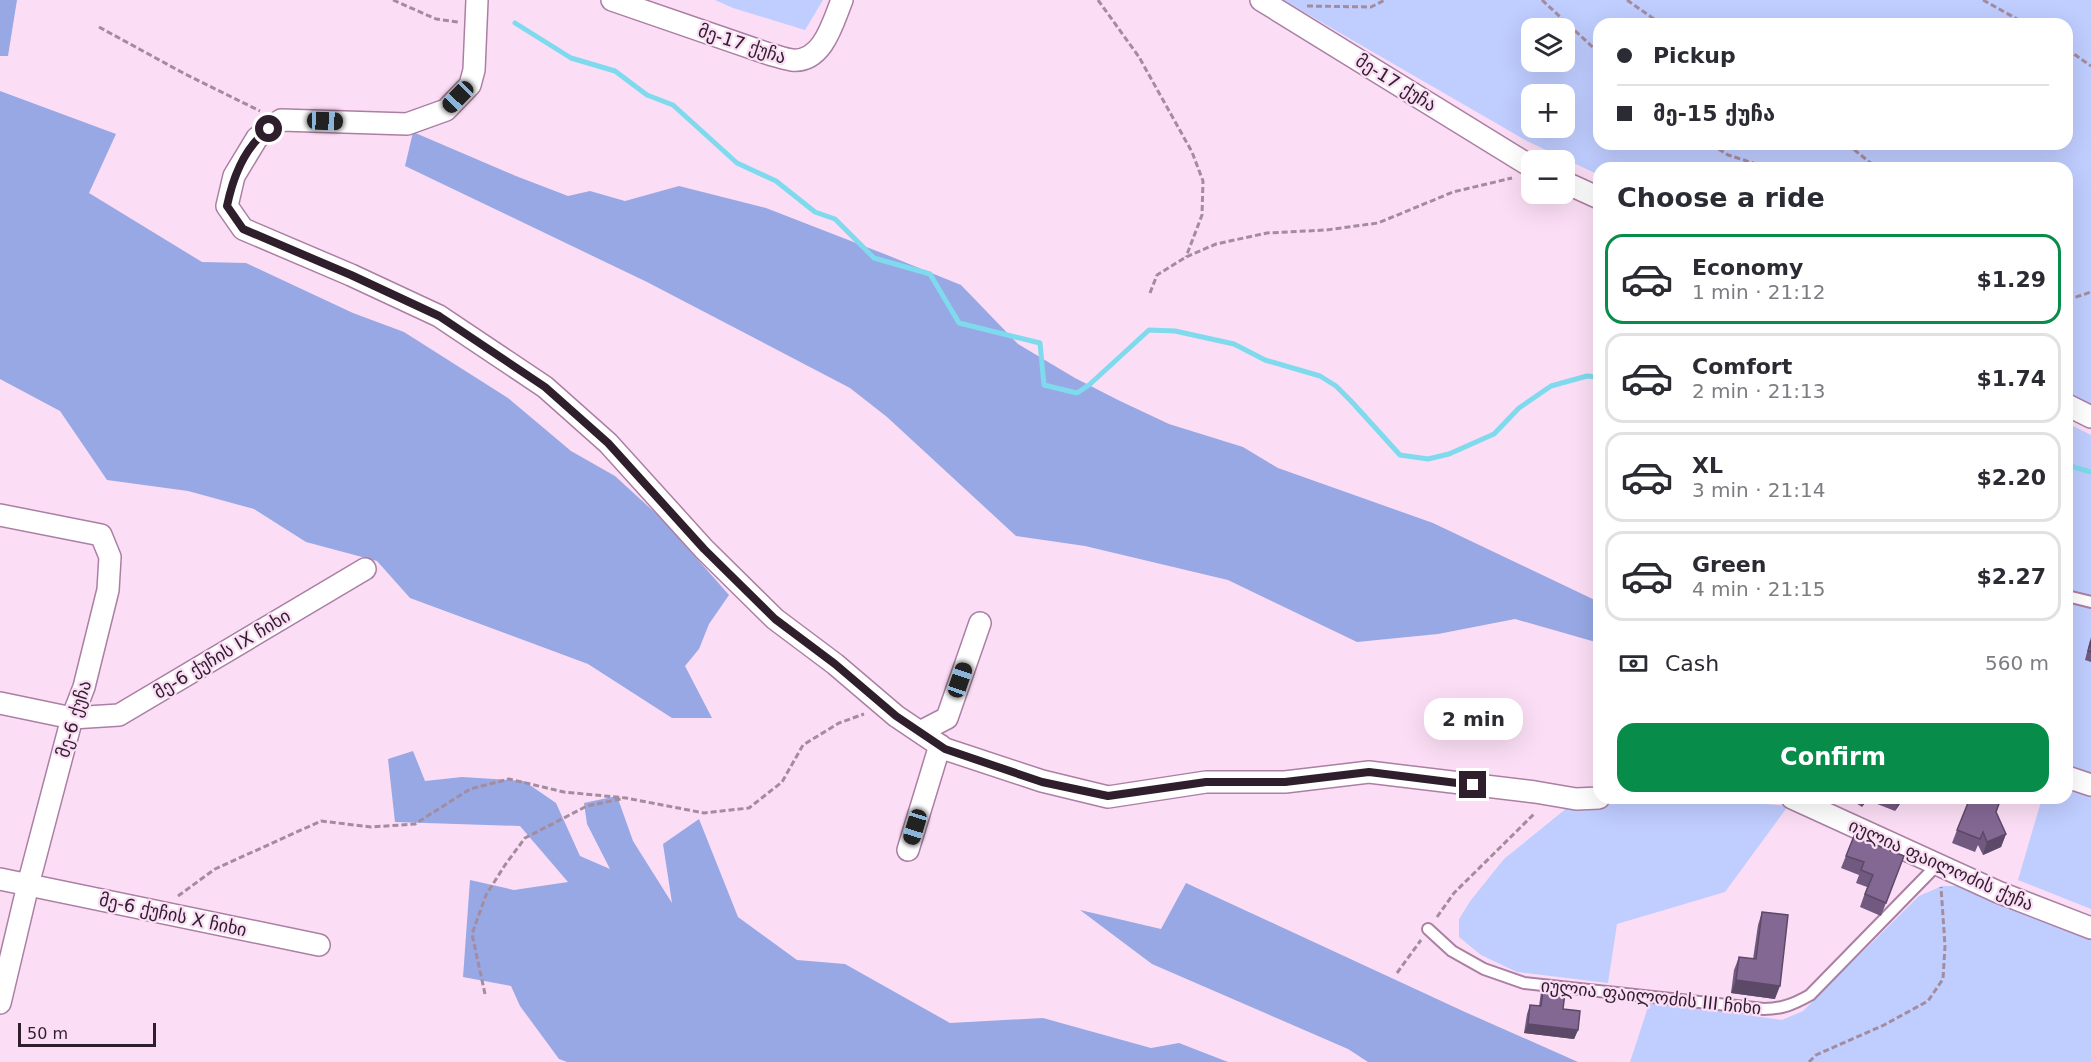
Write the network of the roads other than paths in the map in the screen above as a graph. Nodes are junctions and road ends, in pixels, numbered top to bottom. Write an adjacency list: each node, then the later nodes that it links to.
1 (477, 0): 17 (street)
2 (612, 0): 3 (street, მე-17 ქუჩა)
3 (842, 0)
4 (1261, 0): 5 (street, მე-17 ქუჩა)
5 (1521, 160)
6 (1575, 188): 7 (street)
7 (1593, 195)
8 (2073, 408): 9 (street)
9 (2091, 417)
10 (0, 515): 16 (street, მე-6 ქუჩა)
11 (365, 569): 16 (street, მე-6 ქუჩის IX ჩიხი)
12 (2073, 598): 13 (lane)
13 (2091, 602)
14 (980, 623): 17 (street)
15 (0, 703): 16 (street, მე-6 ქუჩის IX ჩიხი)
16 (72, 718): 26 (street, მე-6 ქუჩა)
17 (920, 732): 18 (street)
18 (940, 746): 21 (street); 23 (street)
19 (2073, 779): 20 (street)
20 (2091, 785)
21 (1593, 798)
22 (1805, 804): 24 (street, იულია ფაილოძის ქუჩა)
23 (908, 850)
24 (1938, 864): 27 (street, იულია ფაილოძის ქუჩა); 28 (lane, იულია ფაილოძის III ჩიხი)
25 (0, 879): 26 (street, მე-6 ქუჩის X ჩიხი)
26 (28, 885): 29 (street, მე-6 ქუჩის X ჩიხი); 30 (street, მე-6 ქუჩა)
27 (2091, 928)
28 (1428, 929)
29 (319, 945)
30 (0, 1003)

